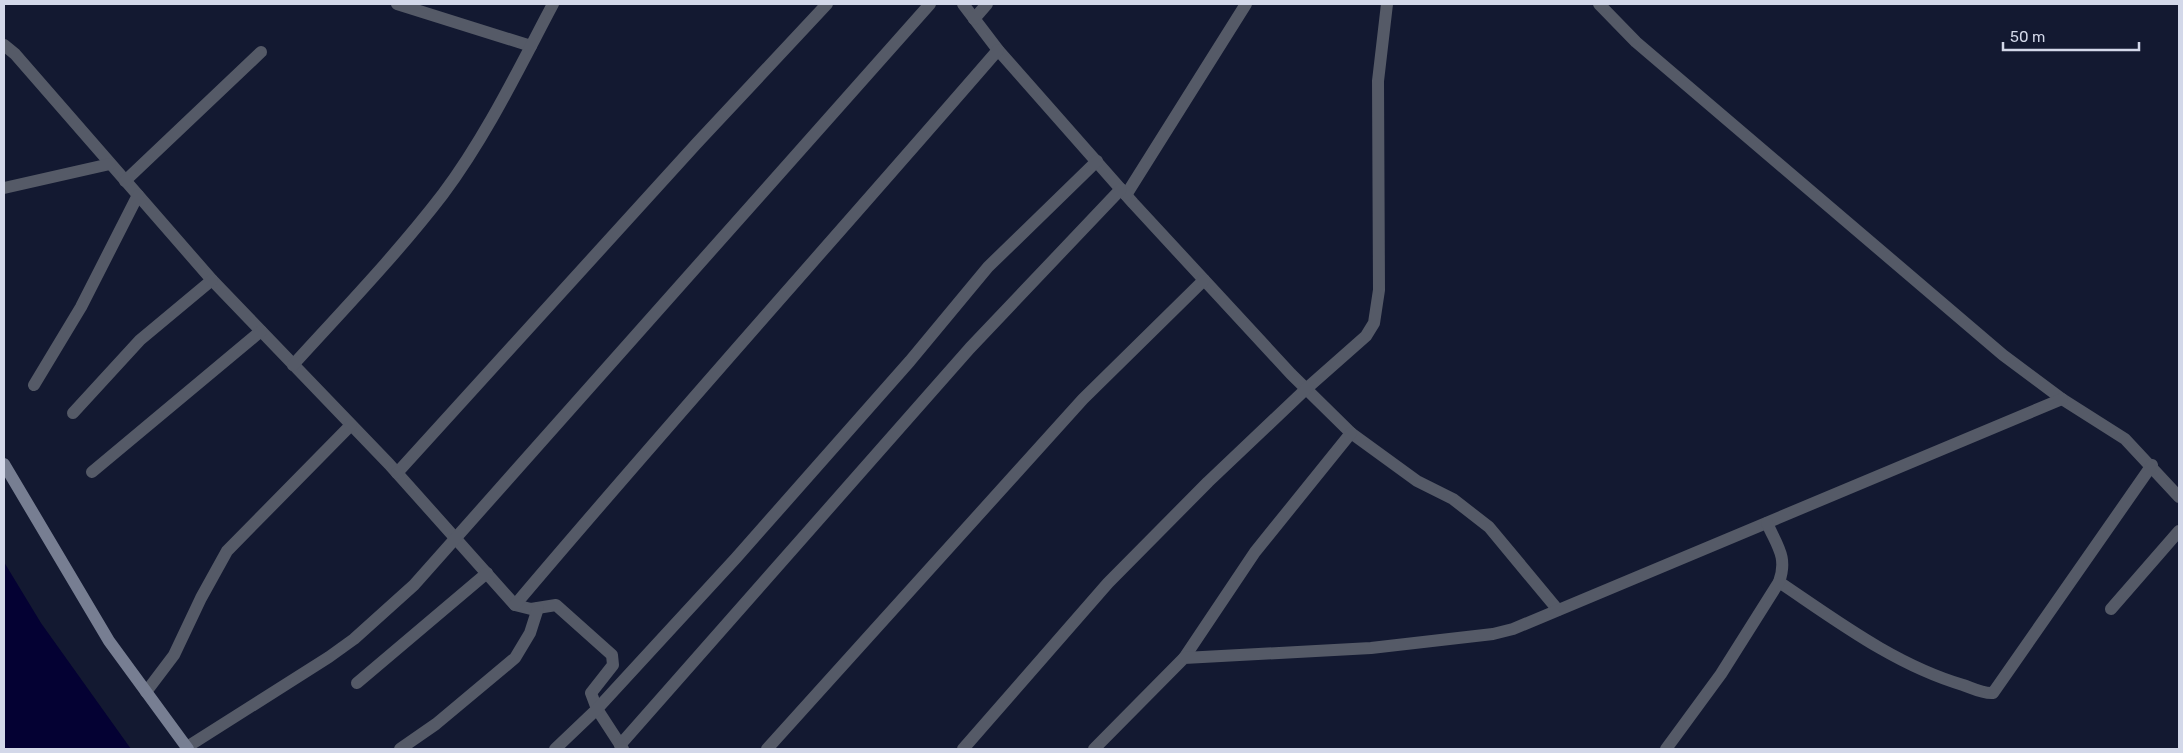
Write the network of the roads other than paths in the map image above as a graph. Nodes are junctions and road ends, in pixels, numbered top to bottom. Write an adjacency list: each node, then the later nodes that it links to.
1 (397, 4): 12 (street)
2 (554, 4): 12 (street)
3 (827, 4): 34 (street)
4 (930, 4): 38 (street)
5 (964, 4): 10 (street)
6 (987, 4): 10 (street)
7 (1246, 4): 19 (street)
8 (1387, 4): 26 (street)
9 (1599, 4): 27 (street)
10 (974, 19): 13 (street)
11 (4, 45): 16 (street)
12 (531, 46): 24 (street)
13 (998, 50): 15 (street); 41 (street)
14 (260, 52): 17 (street)
15 (1097, 161): 19 (street); 48 (street)
16 (110, 164): 17 (street); 18 (street)
17 (125, 180): 20 (street)
18 (4, 188)
19 (1123, 192): 22 (street); 49 (street)
20 (138, 195): 21 (street); 25 (street)
21 (212, 280): 23 (street); 28 (street)
22 (1204, 280): 26 (street); 53 (street)
23 (260, 331): 24 (street); 33 (street)
24 (293, 365): 29 (street)
25 (34, 385)
26 (1306, 389): 30 (street); 54 (street)
27 (2062, 399): 32 (street); 36 (street)
28 (73, 413)
29 (351, 425): 34 (street); 47 (street)
30 (1352, 433): 44 (street); 45 (street)
31 (4, 464): 47 (street)
32 (2152, 465): 35 (street); 40 (street)
33 (92, 472)
34 (397, 473): 38 (street)
35 (2179, 497)
36 (1767, 523): 40 (street); 44 (street)
37 (2179, 531): 43 (street)
38 (455, 537): 39 (street); 50 (street)
39 (487, 573): 41 (street); 46 (street)
40 (1779, 582): 56 (street)
41 (515, 605): 42 (street)
42 (538, 608): 48 (street); 51 (street)
43 (2111, 609)
44 (1558, 610): 45 (street)
45 (1184, 658): 55 (street)
46 (357, 683)
47 (146, 692): 50 (street)
48 (597, 709): 49 (street); 52 (street)
49 (621, 747)
50 (187, 748)
51 (400, 749)
52 (556, 749)
53 (767, 749)
54 (963, 749)
55 (1094, 749)
56 (1666, 749)

